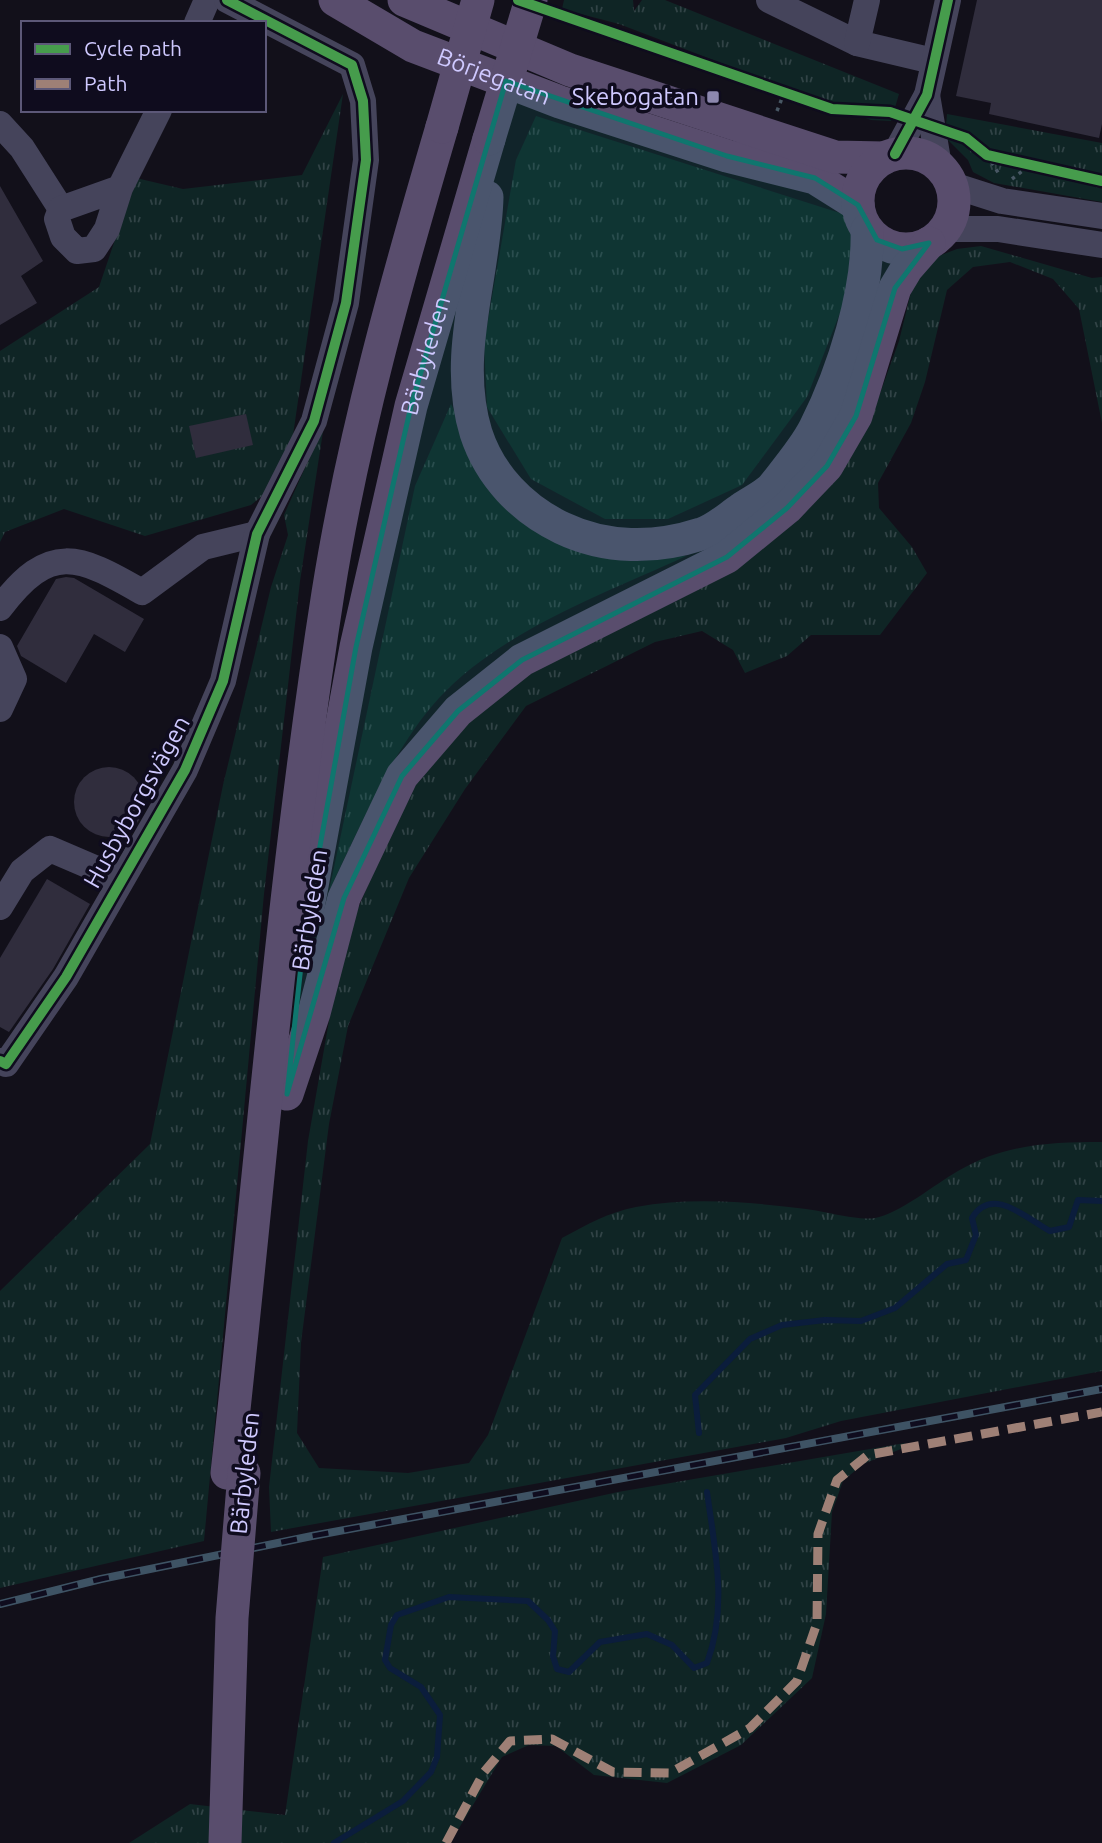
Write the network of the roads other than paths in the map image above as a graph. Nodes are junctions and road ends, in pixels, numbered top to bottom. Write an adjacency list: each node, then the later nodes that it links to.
1 (206, 0): 10 (street)
2 (227, 0): 25 (street, Husbyborgsvägen)
3 (335, 0): 22 (main road, Börjegatan)
4 (404, 0): 17 (main road, Börjegatan)
5 (478, 0): 33 (main road, Bärbyleden, bridge)
6 (531, 0): 16 (main road, Bärbyleden, bridge)
7 (769, 0): 11 (street)
8 (948, 0): 12 (street)
9 (866, 1): 11 (street)
10 (198, 21)
11 (857, 43): 12 (street)
12 (933, 61): 13 (street)
13 (927, 95): 17 (street); 18 (street)
14 (158, 112): 19 (street)
15 (0, 124): 20 (street)
16 (489, 139): 22 (main road); 32 (main road, Bärbyleden)
17 (889, 156): 18 (main road); 22 (main road)
18 (946, 176): 21 (street); 23 (main road)
19 (120, 188): 20 (street); 20 (street)
20 (61, 209)
21 (1102, 216)
22 (862, 217): 23 (main road)
23 (938, 236): 24 (street); 32 (main road)
24 (1102, 245)
25 (257, 534): 26 (street); 29 (street, Husbyborgsvägen)
26 (0, 608)
27 (0, 647): 28 (street)
28 (0, 709)
29 (120, 879): 30 (street, Husbyborgsvägen); 31 (street, Husbyborgsvägen)
30 (0, 907)
31 (0, 1060)
32 (287, 1094): 33 (main road, Bärbyleden)
33 (235, 1473): 34 (main road, Bärbyleden); 35 (main road, Bärbyleden, bridge)
34 (205, 1843)
35 (225, 1843)

